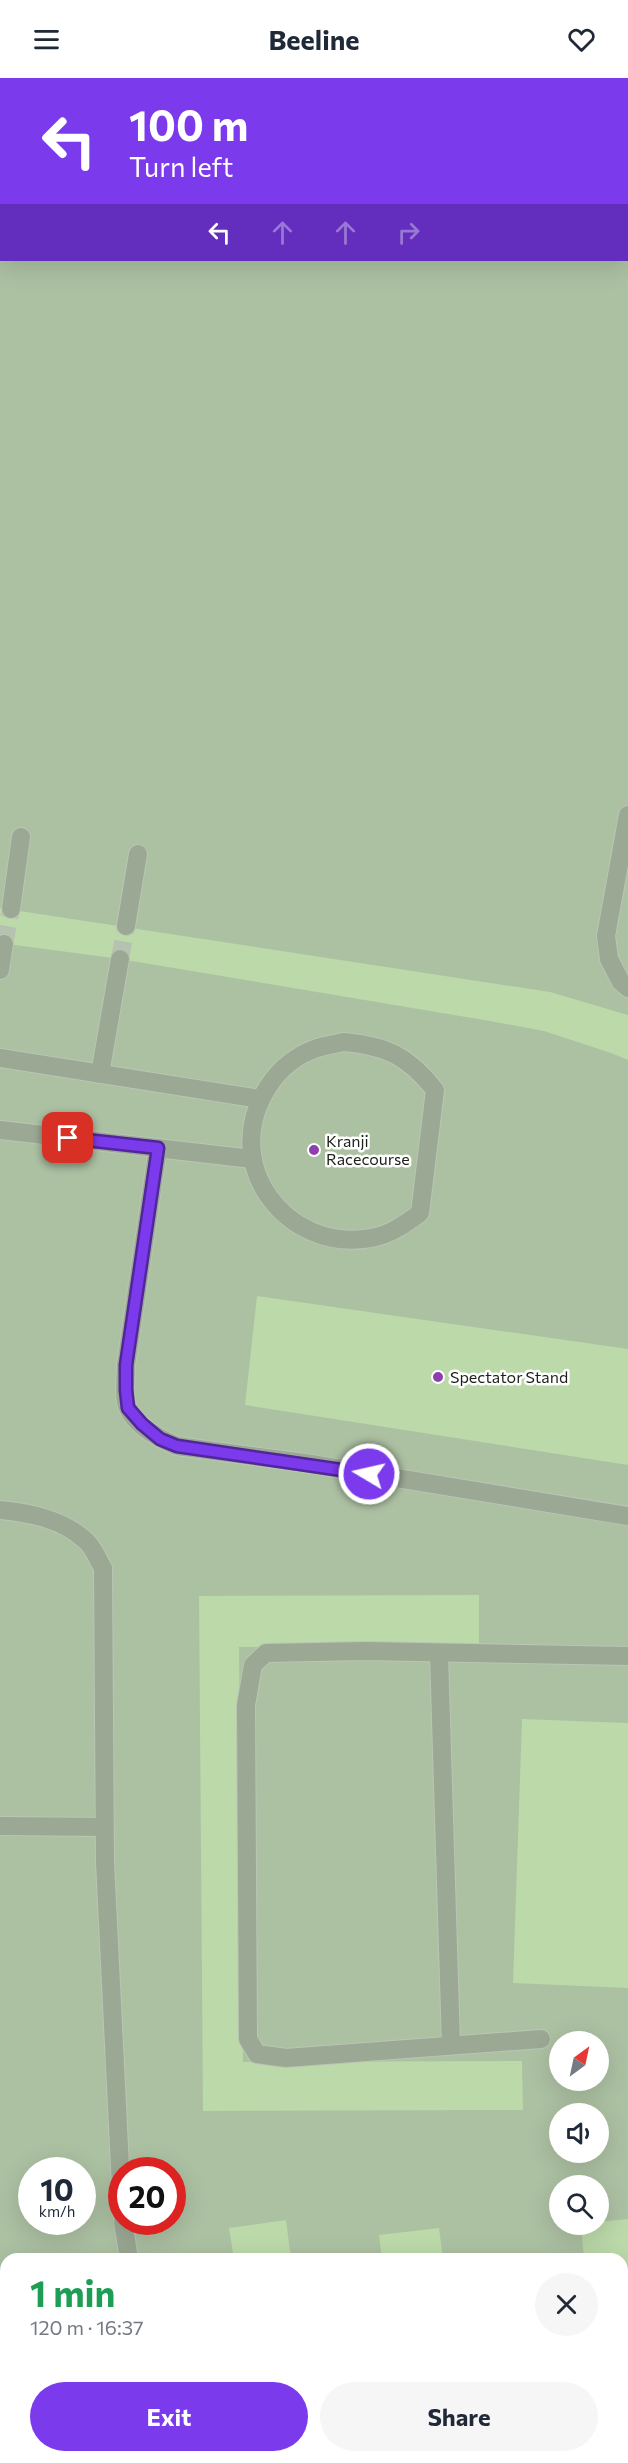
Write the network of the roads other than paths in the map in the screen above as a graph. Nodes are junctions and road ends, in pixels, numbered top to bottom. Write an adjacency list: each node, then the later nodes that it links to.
1 (628, 815): 9 (street)
2 (21, 837): 4 (street)
3 (138, 854): 5 (street)
4 (10, 909)
5 (126, 926)
6 (4, 944): 8 (street)
7 (120, 959): 11 (street)
8 (0, 970)
9 (628, 988)
10 (0, 1058): 11 (street)
11 (100, 1074): 12 (street)
12 (260, 1099): 15 (street); 15 (street)
13 (0, 1130): 14 (street)
14 (158, 1148): 15 (street); 17 (street)
15 (252, 1160)
16 (0, 1510): 21 (street)
17 (628, 1516)
18 (439, 1654): 19 (street); 23 (street); 23 (street)
19 (628, 1656)
20 (0, 1826): 21 (street)
21 (104, 1827): 24 (street)
22 (541, 2039): 23 (street)
23 (451, 2045)
24 (120, 2157)
25 (125, 2235): 26 (street)
26 (128, 2253)

